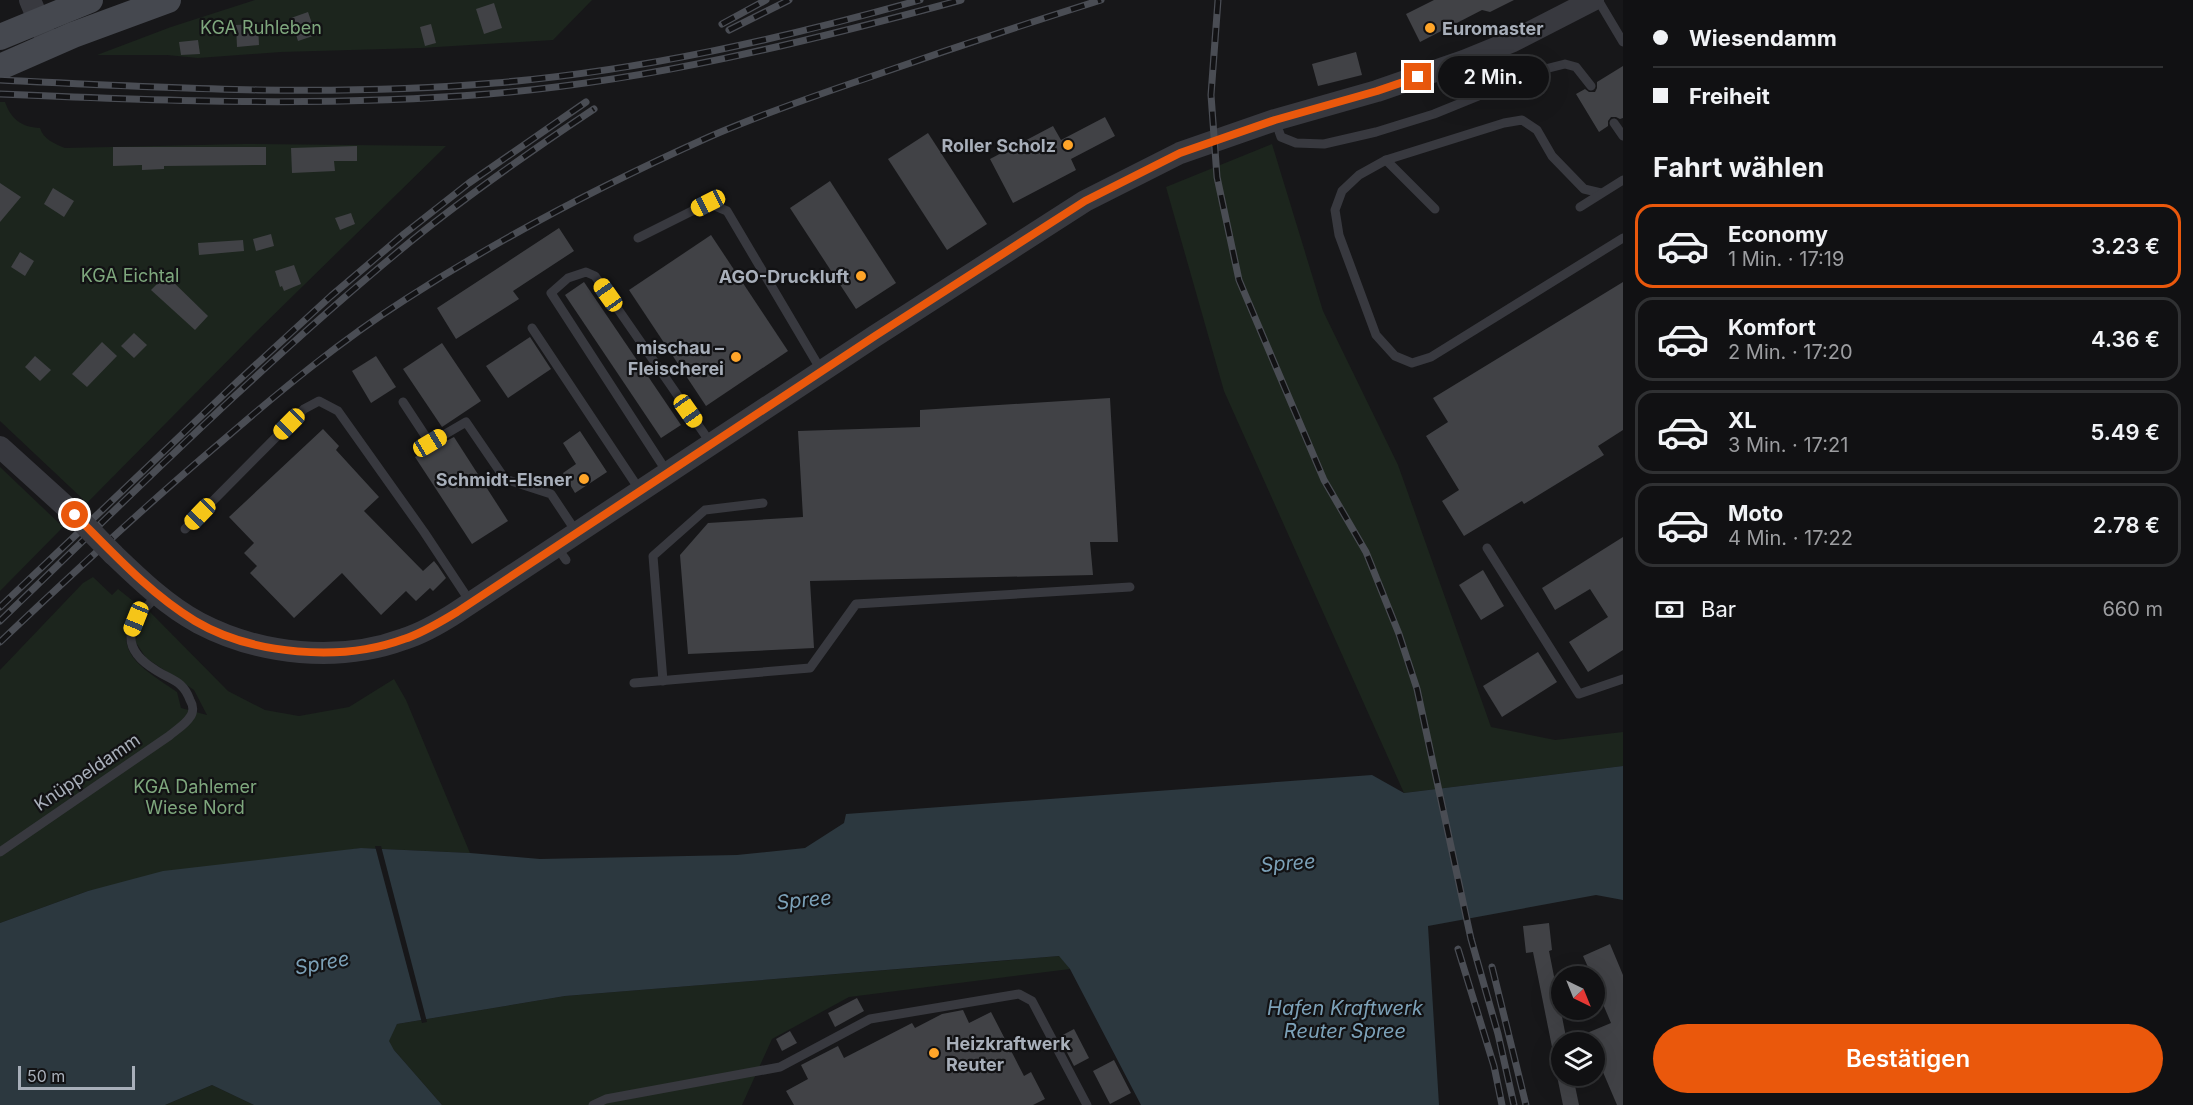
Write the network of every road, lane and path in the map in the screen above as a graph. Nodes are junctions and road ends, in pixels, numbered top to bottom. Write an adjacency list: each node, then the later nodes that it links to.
1 (90, 0): 4 (main road)
2 (168, 0): 7 (main road)
3 (1595, 0): 6 (lane); 10 (street)
4 (34, 10): 5 (main road); 7 (street)
5 (0, 37)
6 (1623, 42)
7 (49, 46): 8 (main road)
8 (0, 67)
9 (1591, 86): 10 (lane)
10 (1268, 123): 21 (street)
11 (1614, 123): 12 (lane)
12 (1623, 136)
13 (1386, 160): 15 (lane); 17 (lane); 19 (lane)
14 (1623, 180): 15 (lane)
15 (1601, 193): 16 (lane)
16 (1580, 207)
17 (1435, 209)
18 (638, 238): 21 (lane)
19 (1623, 238)
20 (532, 328): 26 (lane)
21 (822, 372): 23 (street)
22 (403, 402): 29 (lane)
23 (712, 445): 25 (street); 25 (lane)
24 (0, 447): 32 (street, bridge)
25 (668, 473): 26 (street)
26 (640, 492): 29 (street)
27 (763, 503): 35 (lane)
28 (185, 529): 33 (lane)
29 (577, 533): 33 (street)
30 (1487, 548): 34 (lane)
31 (1130, 587): 35 (lane)
32 (158, 595): 33 (street); 37 (lane, Knüppeldamm)
33 (471, 603)
34 (1623, 679)
35 (663, 681): 36 (lane)
36 (634, 683)
37 (0, 852)
38 (593, 1105): 39 (lane)
39 (1087, 1105)

